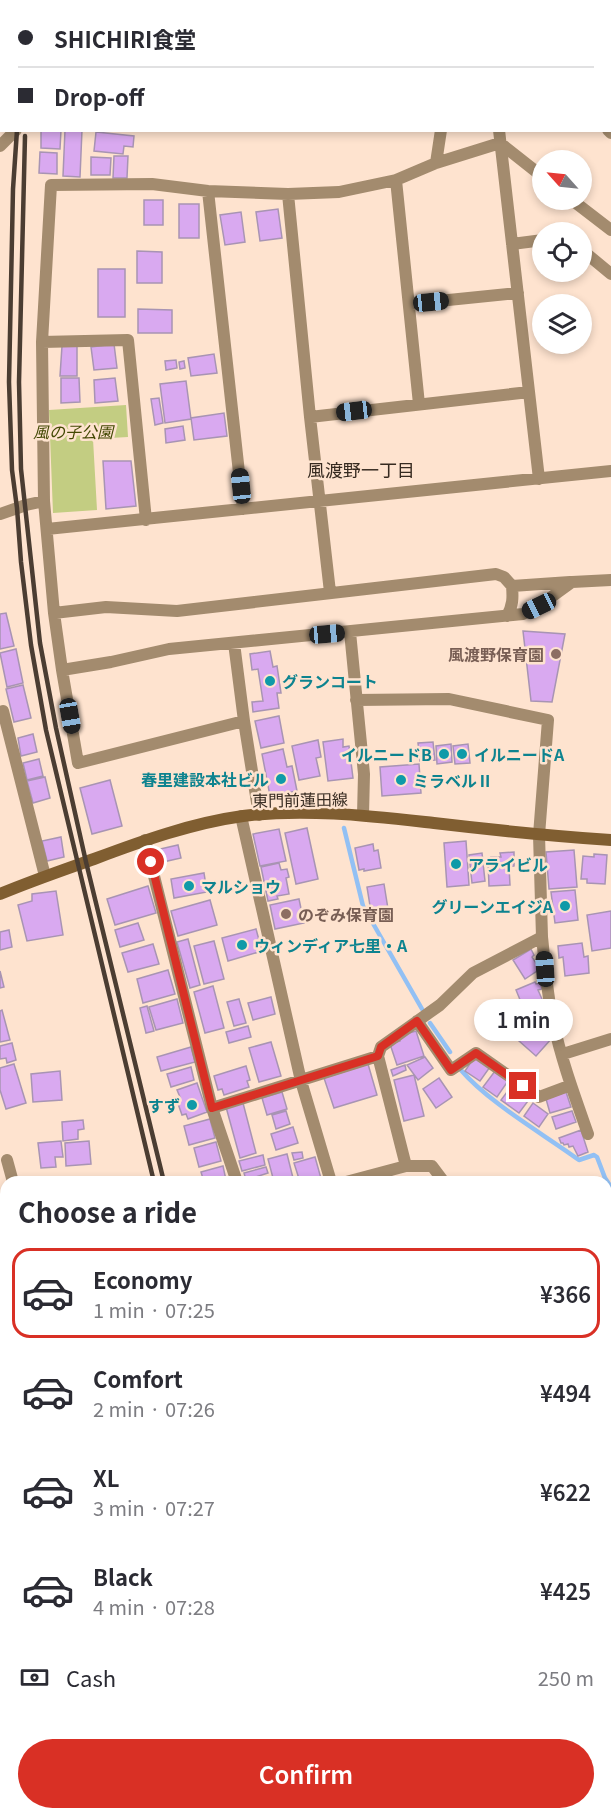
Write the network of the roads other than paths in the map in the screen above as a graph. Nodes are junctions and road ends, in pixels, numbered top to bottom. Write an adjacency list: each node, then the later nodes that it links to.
1 (14, 132): 4 (street)
2 (441, 132): 5 (street)
3 (499, 137): 5 (street); 6 (street); 13 (street)
4 (0, 146)
5 (435, 163): 7 (street)
6 (532, 167)
7 (396, 180): 9 (street); 17 (street)
8 (208, 191): 9 (street); 18 (street); 26 (street)
9 (288, 194): 21 (street)
10 (585, 210): 11 (street)
11 (611, 230)
12 (532, 241): 13 (street)
13 (512, 244): 16 (street)
14 (592, 258): 15 (street)
15 (611, 274)
16 (518, 293): 17 (street); 19 (street)
17 (409, 304): 20 (street)
18 (42, 342): 24 (street); 28 (street)
19 (529, 392): 20 (street); 23 (street)
20 (419, 404): 21 (street)
21 (310, 417): 25 (street)
22 (611, 471): 23 (street)
23 (539, 479): 25 (street)
24 (44, 501): 27 (street); 29 (street)
25 (320, 501): 26 (street); 33 (street)
26 (243, 509): 28 (street)
27 (0, 514)
28 (146, 520): 29 (street)
29 (47, 529): 34 (street)
30 (611, 580): 31 (street)
31 (572, 582): 32 (street); 35 (street)
32 (512, 586): 33 (street); 35 (street)
33 (330, 592): 34 (street)
34 (54, 613): 38 (street)
35 (507, 615): 36 (street)
36 (350, 632): 37 (street); 39 (street)
37 (234, 643): 38 (street); 41 (street)
38 (62, 670): 41 (street)
39 (356, 700): 43 (street); 45 (street)
40 (1, 708): 48 (street)
41 (244, 721): 42 (street)
42 (259, 815): 43 (main road, 東門前蓮田線); 44 (main road, 東門前蓮田線)
43 (363, 815): 45 (main road, 東門前蓮田線)
44 (241, 816): 46 (main road, 東門前蓮田線); 55 (street)
45 (539, 835): 47 (main road, 東門前蓮田線); 50 (street)
46 (145, 840): 48 (main road, 東門前蓮田線); 57 (street)
47 (611, 840)
48 (45, 876): 49 (main road, 東門前蓮田線)
49 (0, 894)
50 (542, 938): 51 (street); 53 (street)
51 (417, 1021): 54 (street); 56 (street)
52 (611, 1039): 53 (street)
53 (562, 1054): 56 (street)
54 (378, 1056): 55 (street); 60 (street)
55 (301, 1081): 57 (street); 63 (street)
56 (571, 1085): 58 (street)
57 (212, 1108): 62 (street)
58 (588, 1134)
59 (7, 1160): 61 (street)
60 (406, 1166): 64 (street); 65 (street)
61 (11, 1176)
62 (235, 1176)
63 (329, 1176)
64 (368, 1176)
65 (440, 1176)

